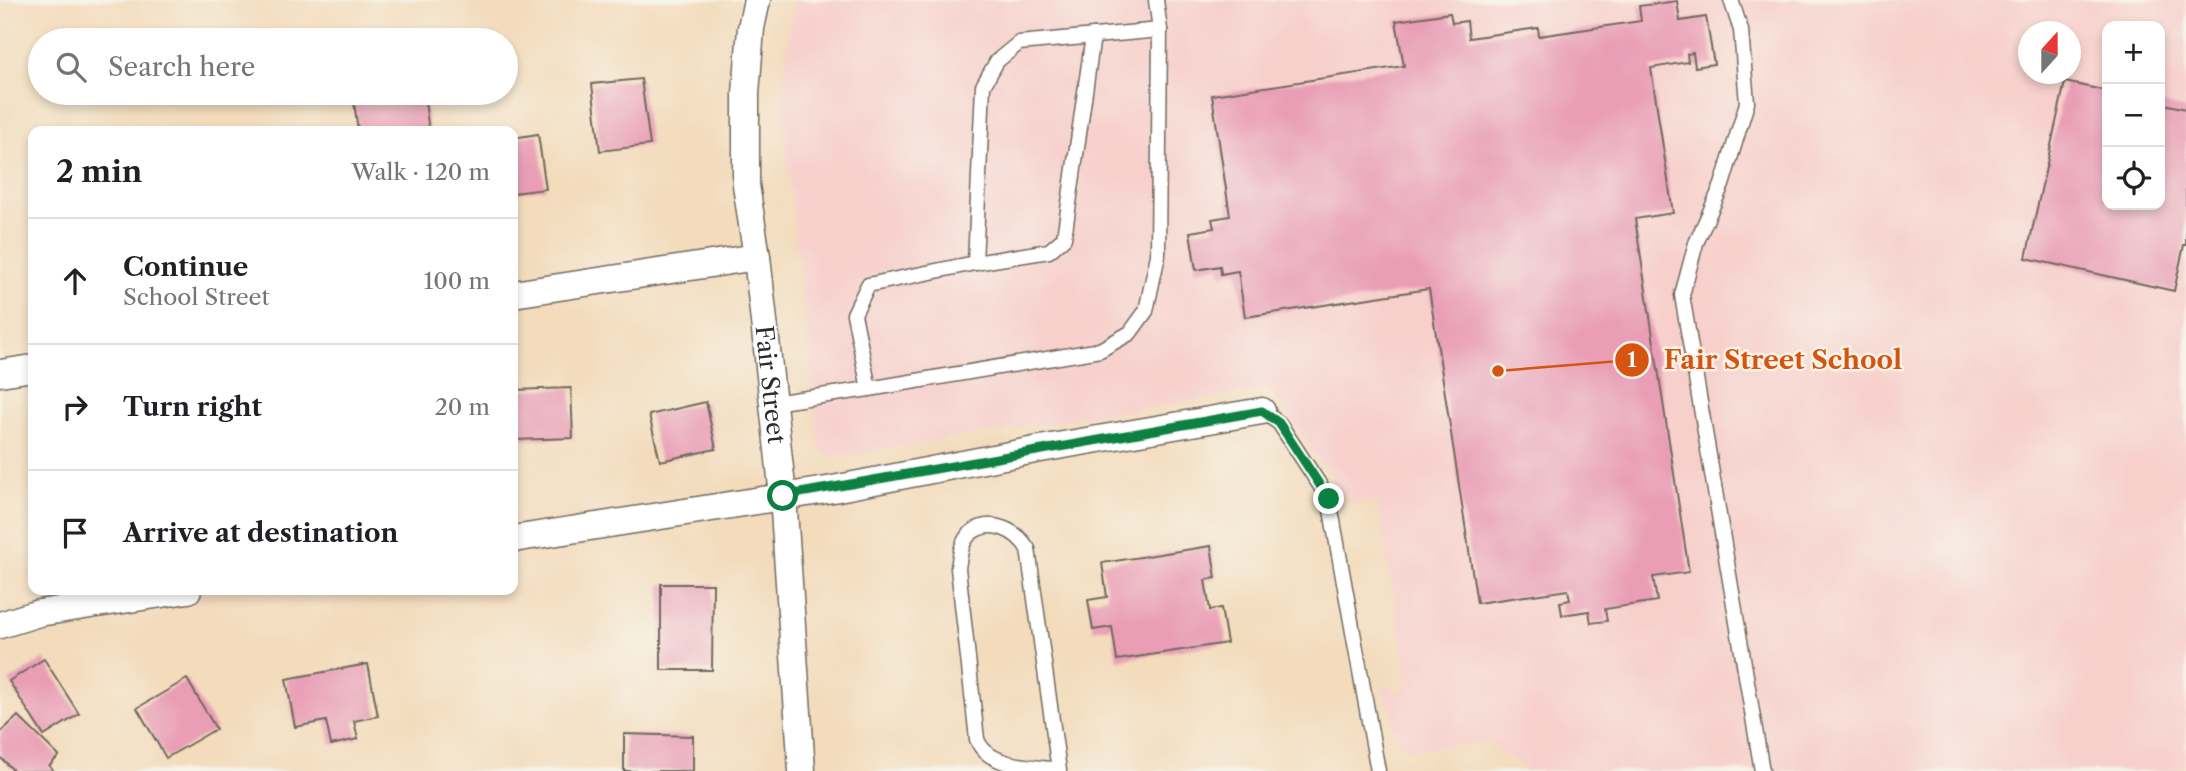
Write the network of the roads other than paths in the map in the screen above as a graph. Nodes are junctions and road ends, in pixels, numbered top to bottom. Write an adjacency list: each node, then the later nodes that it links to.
1 (757, 0): 6 (street, Fair Street)
2 (1156, 0): 4 (lane)
3 (1731, 0): 21 (lane)
4 (1160, 30): 5 (lane); 11 (lane)
5 (1093, 36): 7 (lane); 7 (lane)
6 (757, 257): 8 (street); 12 (street, Fair Street)
7 (975, 263): 11 (lane)
8 (518, 293)
9 (28, 369): 10 (street)
10 (0, 373)
11 (869, 389): 12 (lane)
12 (773, 403): 14 (street, Fair Street)
13 (1262, 411): 14 (street); 20 (lane)
14 (783, 496): 15 (street); 18 (street, Fair Street)
15 (518, 538)
16 (156, 595): 17 (street)
17 (0, 625)
18 (802, 771)
19 (1059, 771): 19 (lane)
20 (1378, 771)
21 (1762, 771)

